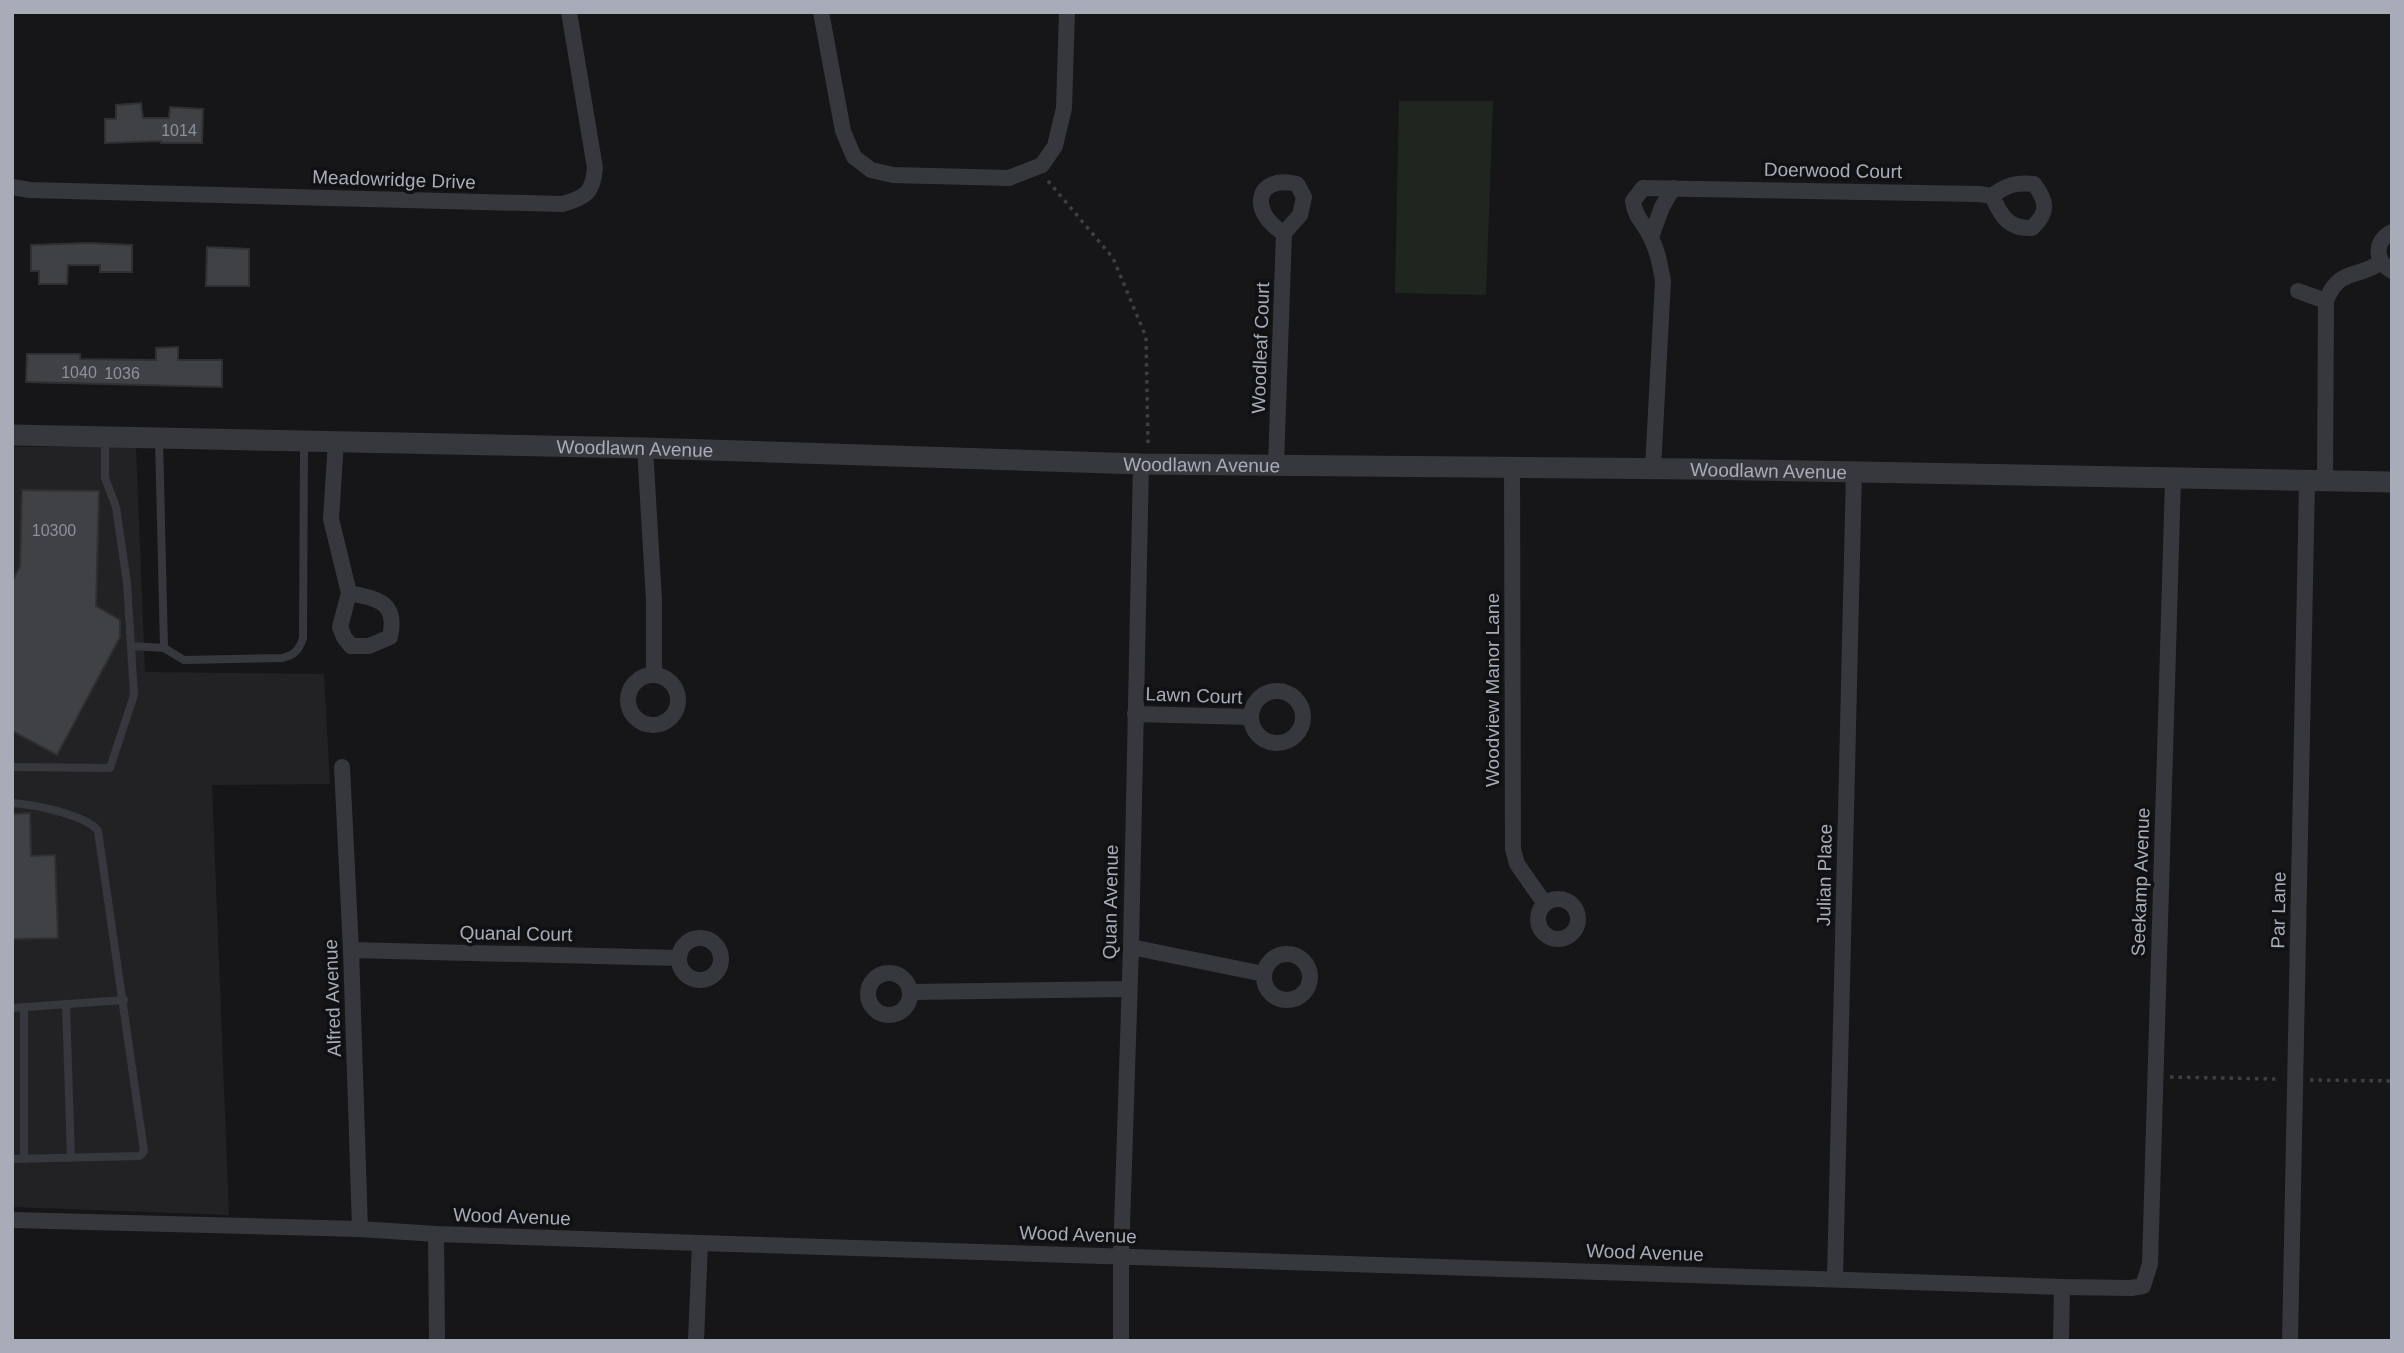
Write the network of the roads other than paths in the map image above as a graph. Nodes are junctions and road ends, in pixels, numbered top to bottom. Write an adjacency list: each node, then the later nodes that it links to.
1 (569, 12): 4 (street, Meadowridge Drive)
2 (821, 12): 3 (street)
3 (1067, 12)
4 (12, 187)
5 (1673, 188): 6 (street, Doerwood Court); 9 (street); 9 (street, Doerwood Court)
6 (1992, 197)
7 (2392, 232): 10 (street)
8 (1284, 233): 20 (street, Woodleaf Court)
9 (1651, 237): 22 (street, Doerwood Court)
10 (2386, 266): 12 (street)
11 (2298, 291): 12 (street)
12 (2326, 301): 25 (street, Par Lane)
13 (12, 435): 14 (street, Woodlawn Avenue)
14 (105, 437): 15 (street, Woodlawn Avenue); 28 (lane)
15 (159, 438): 16 (street, Woodlawn Avenue); 29 (lane)
16 (304, 441): 17 (street, Woodlawn Avenue); 29 (lane)
17 (336, 441): 18 (street, Woodlawn Avenue); 27 (street)
18 (645, 448): 19 (street, Woodlawn Avenue); 30 (street)
19 (1145, 464): 20 (street, Woodlawn Avenue); 31 (street, Quan Avenue)
20 (1276, 465): 21 (street, Woodlawn Avenue)
21 (1512, 467): 22 (street, Woodlawn Avenue); 36 (street, Woodview Manor Lane)
22 (1653, 468): 23 (street, Woodlawn Avenue)
23 (1854, 473): 24 (street, Woodlawn Avenue); 55 (street, Julian Place)
24 (2173, 479): 25 (street, Woodlawn Avenue); 56 (street, Seekamp Avenue)
25 (2316, 481): 26 (street, Woodlawn Avenue); 62 (street, Par Lane)
26 (2392, 482)
27 (349, 593)
28 (131, 646): 29 (lane); 33 (lane)
29 (163, 649)
30 (654, 675)
31 (1135, 714): 32 (street, Lawn Court); 37 (street, Quan Avenue)
32 (1251, 717)
33 (12, 767)
34 (342, 767): 38 (street, Alfred Avenue)
35 (12, 803): 43 (lane)
36 (1545, 904)
37 (1131, 947): 40 (street); 41 (street, Quan Avenue)
38 (351, 950): 39 (street, Quanal Court); 51 (street, Alfred Avenue)
39 (679, 958)
40 (1264, 974)
41 (1129, 989): 42 (street); 54 (street, Quan Avenue)
42 (910, 992)
43 (124, 1000): 44 (lane); 47 (lane)
44 (66, 1004): 45 (lane); 47 (lane)
45 (24, 1007): 46 (lane); 49 (lane)
46 (12, 1008)
47 (71, 1158): 49 (lane)
48 (12, 1159): 49 (lane)
49 (24, 1159)
50 (12, 1220): 51 (street, Wood Avenue)
51 (360, 1229): 52 (street, Wood Avenue)
52 (436, 1234): 53 (street, Wood Avenue); 58 (street)
53 (700, 1243): 54 (street, Wood Avenue); 59 (street)
54 (1121, 1257): 55 (street, Wood Avenue); 60 (street, Quan Avenue)
55 (1835, 1278): 57 (street, Wood Avenue)
56 (2143, 1286): 57 (street, Wood Avenue)
57 (2062, 1287): 61 (street)
58 (438, 1341)
59 (696, 1341)
60 (1121, 1341)
61 (2061, 1341)
62 (2290, 1341)

